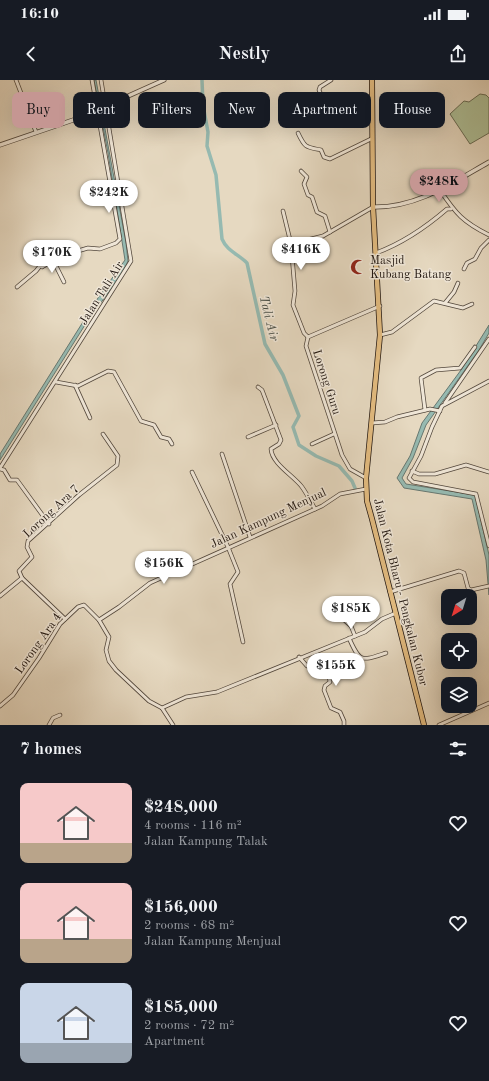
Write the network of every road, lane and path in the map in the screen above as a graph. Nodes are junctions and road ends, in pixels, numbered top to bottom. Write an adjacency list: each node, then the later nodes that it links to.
1 (16, 80): 14 (street)
2 (92, 80): 7 (street)
3 (101, 80): 8 (street, Jalan Tali Air)
4 (164, 80): 10 (street)
5 (332, 80): 9 (street)
6 (372, 80): 16 (main road, Jalan Kota Bharu - Pengkalan Kubor)
7 (94, 92)
8 (103, 92)
9 (319, 92)
10 (130, 96)
11 (73, 119): 14 (street)
12 (100, 128): 30 (street)
13 (109, 128): 44 (street, Jalan Tali Air)
14 (36, 132): 17 (street)
15 (298, 133): 16 (street)
16 (371, 139): 21 (main road, Jalan Kota Bharu - Pengkalan Kubor)
17 (0, 145)
18 (489, 162): 20 (street)
19 (301, 170): 24 (street)
20 (440, 190): 21 (street); 22 (street)
21 (373, 207): 24 (street); 28 (main road, Jalan Kota Bharu - Pengkalan Kubor)
22 (451, 209): 25 (street); 28 (street)
23 (283, 211): 27 (street, Lorong Guru)
24 (330, 232): 27 (street)
25 (489, 235)
26 (489, 240): 32 (street)
27 (291, 244): 40 (street, Lorong Guru)
28 (376, 253): 38 (main road, Jalan Kota Bharu - Pengkalan Kubor)
29 (33, 255): 31 (street)
30 (53, 260): 31 (street); 33 (street)
31 (40, 266): 35 (street)
32 (464, 269)
33 (64, 282)
34 (458, 283): 36 (street)
35 (17, 287)
36 (445, 303): 37 (street); 39 (street)
37 (472, 304)
38 (380, 306): 39 (main road, Jalan Kota Bharu - Pengkalan Kubor); 40 (street)
39 (380, 335): 51 (main road, Jalan Kota Bharu - Pengkalan Kubor)
40 (308, 337): 54 (street, Lorong Guru)
41 (489, 339): 47 (street)
42 (475, 347): 48 (street)
43 (489, 381): 47 (street)
44 (56, 382): 45 (street); 59 (street, Jalan Tali Air)
45 (74, 385): 50 (street); 56 (street)
46 (258, 387): 52 (street)
47 (444, 405): 49 (street)
48 (425, 410): 49 (street); 51 (street)
49 (439, 410): 60 (street)
50 (90, 418)
51 (372, 423): 63 (main road, Jalan Kota Bharu - Pengkalan Kubor)
52 (276, 425): 55 (street); 65 (street)
53 (103, 434): 66 (street, Lorong Ara 7)
54 (334, 434): 57 (street); 63 (street, Lorong Guru)
55 (248, 437)
56 (172, 444)
57 (312, 444)
58 (222, 454): 67 (street)
59 (0, 469): 66 (street)
60 (412, 471): 62 (street); 68 (street)
61 (192, 472): 69 (street)
62 (489, 472)
63 (366, 478): 64 (main road, Jalan Kota Bharu - Pengkalan Kubor)
64 (366, 489): 65 (street, Jalan Kampung Menjual); 72 (main road, Jalan Kota Bharu - Pengkalan Kubor)
65 (315, 509): 67 (street, Jalan Kampung Menjual)
66 (49, 524): 70 (street, Lorong Ara 7)
67 (250, 537): 69 (street, Jalan Kampung Menjual)
68 (489, 546)
69 (228, 547): 77 (street, Jalan Kampung Menjual); 80 (street)
70 (22, 578): 73 (street); 76 (street)
71 (488, 586): 72 (street)
72 (390, 592): 75 (main road, Jalan Kota Bharu - Pengkalan Kubor)
73 (0, 596)
74 (334, 610): 78 (street)
75 (396, 613): 78 (street); 90 (main road, Jalan Kota Bharu - Pengkalan Kubor)
76 (65, 619): 77 (street, Lorong Ara 4); 84 (street, Lorong Ara 4)
77 (99, 620): 85 (street, Lorong Ara 4)
78 (355, 636): 79 (street)
79 (349, 638): 81 (street); 82 (street)
80 (243, 642)
81 (386, 652)
82 (299, 658): 85 (street); 89 (street)
83 (489, 703): 91 (street)
84 (0, 706)
85 (162, 708): 88 (street, Lorong Ara 4)
86 (60, 715): 87 (street)
87 (49, 725)
88 (173, 725)
89 (344, 725)
90 (424, 725)
91 (439, 725)

